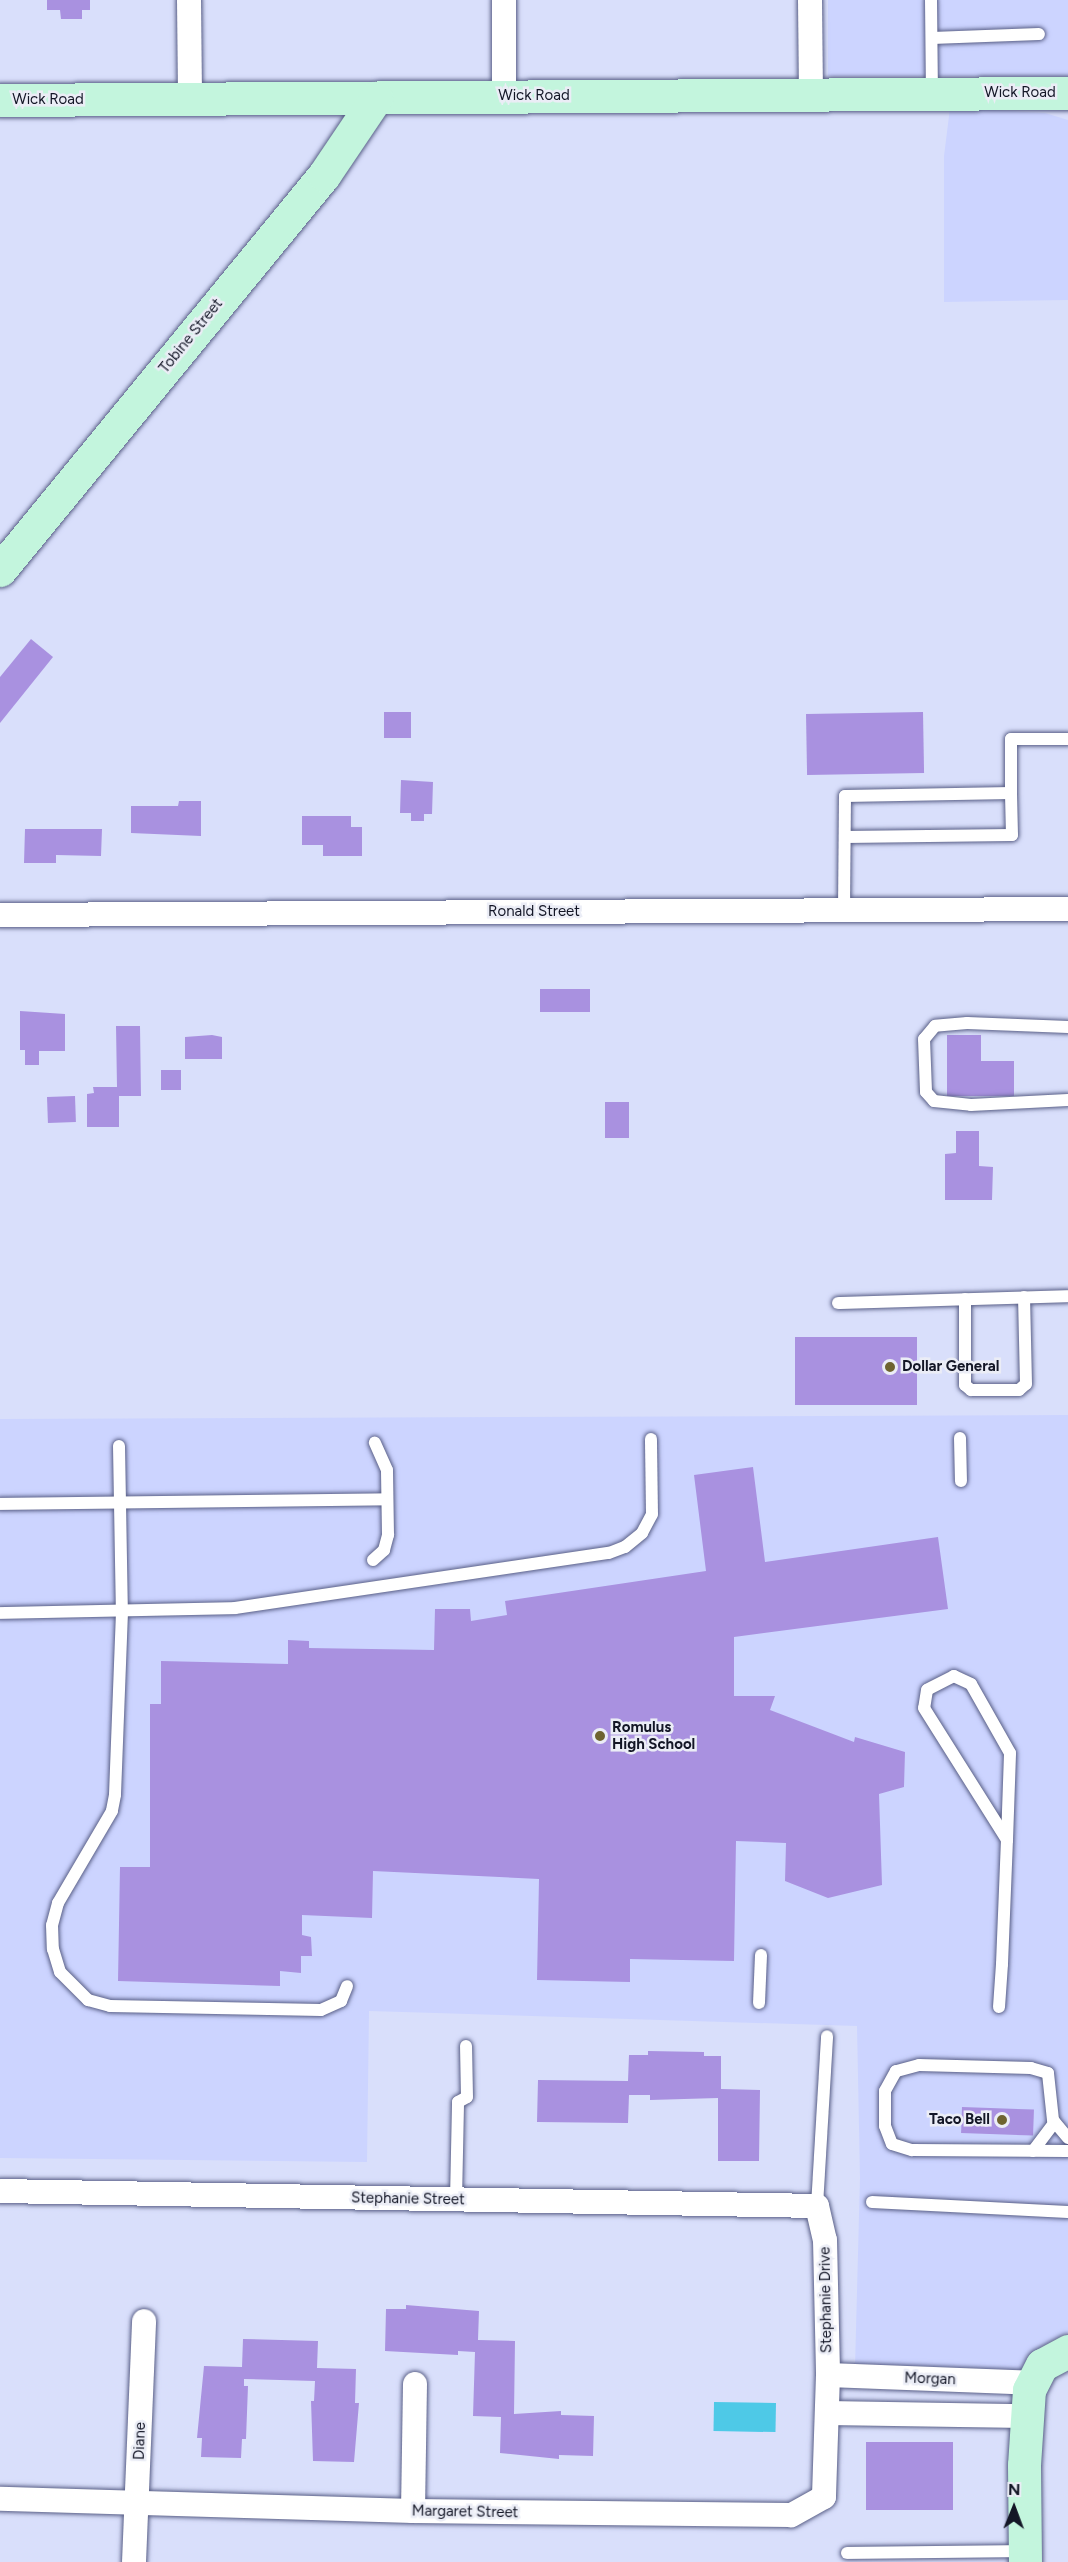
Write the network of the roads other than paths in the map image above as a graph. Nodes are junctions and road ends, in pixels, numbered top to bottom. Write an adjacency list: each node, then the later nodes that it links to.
1 (189, 0): 13 (street)
2 (504, 0): 10 (street)
3 (810, 0): 8 (street)
4 (931, 0): 6 (lane)
5 (1039, 34): 6 (lane)
6 (932, 38): 9 (lane)
7 (1068, 93): 9 (street, Wick Road)
8 (811, 94): 9 (street, Wick Road); 10 (street, Wick Road)
9 (932, 94)
10 (504, 97): 11 (street, Wick Road)
11 (376, 98): 13 (street, Wick Road); 14 (street, Tobine Street)
12 (0, 100): 13 (street, Wick Road)
13 (190, 100)
14 (0, 570)
15 (1068, 739): 16 (lane)
16 (1011, 794): 17 (lane); 17 (lane)
17 (845, 837): 19 (lane)
18 (1068, 909): 19 (street, Ronald Street)
19 (844, 910): 20 (street, Ronald Street)
20 (0, 915)
21 (1068, 1028): 22 (lane)
22 (1068, 1100)
23 (1068, 1296): 24 (lane)
24 (1024, 1297): 25 (lane); 25 (lane)
25 (965, 1299): 26 (lane)
26 (838, 1303)
27 (960, 1438): 31 (lane)
28 (651, 1439): 36 (lane)
29 (375, 1443): 32 (lane)
30 (119, 1446): 33 (lane)
31 (961, 1481)
32 (387, 1499): 33 (lane); 35 (lane)
33 (120, 1503): 34 (lane); 36 (lane)
34 (0, 1504)
35 (373, 1560)
36 (122, 1612): 37 (lane); 40 (lane)
37 (0, 1613)
38 (1007, 1840): 38 (lane); 42 (lane)
39 (761, 1955): 41 (lane)
40 (347, 1986)
41 (759, 2003)
42 (999, 2007)
43 (827, 2036): 52 (lane)
44 (466, 2046): 50 (lane)
45 (1054, 2122): 46 (lane); 47 (lane); 47 (lane)
46 (1068, 2138)
47 (1033, 2151): 48 (lane)
48 (1068, 2151)
49 (0, 2191): 50 (street, Stephanie Street)
50 (456, 2200): 52 (street, Stephanie Street)
51 (872, 2202): 53 (lane)
52 (817, 2206): 58 (street, Stephanie Drive)
53 (1068, 2212)
54 (144, 2321): 61 (street, Diane)
55 (1068, 2351): 56 (street)
56 (1032, 2382): 58 (street, Morgan); 59 (street)
57 (415, 2384): 62 (street)
58 (827, 2395): 59 (street); 62 (street, Margaret Street)
59 (1026, 2416): 64 (street)
60 (0, 2499): 61 (street, Margaret Street)
61 (136, 2501): 62 (street, Margaret Street); 65 (street, Diane)
62 (413, 2511)
63 (847, 2553): 64 (lane)
64 (1025, 2557)
65 (134, 2562)

